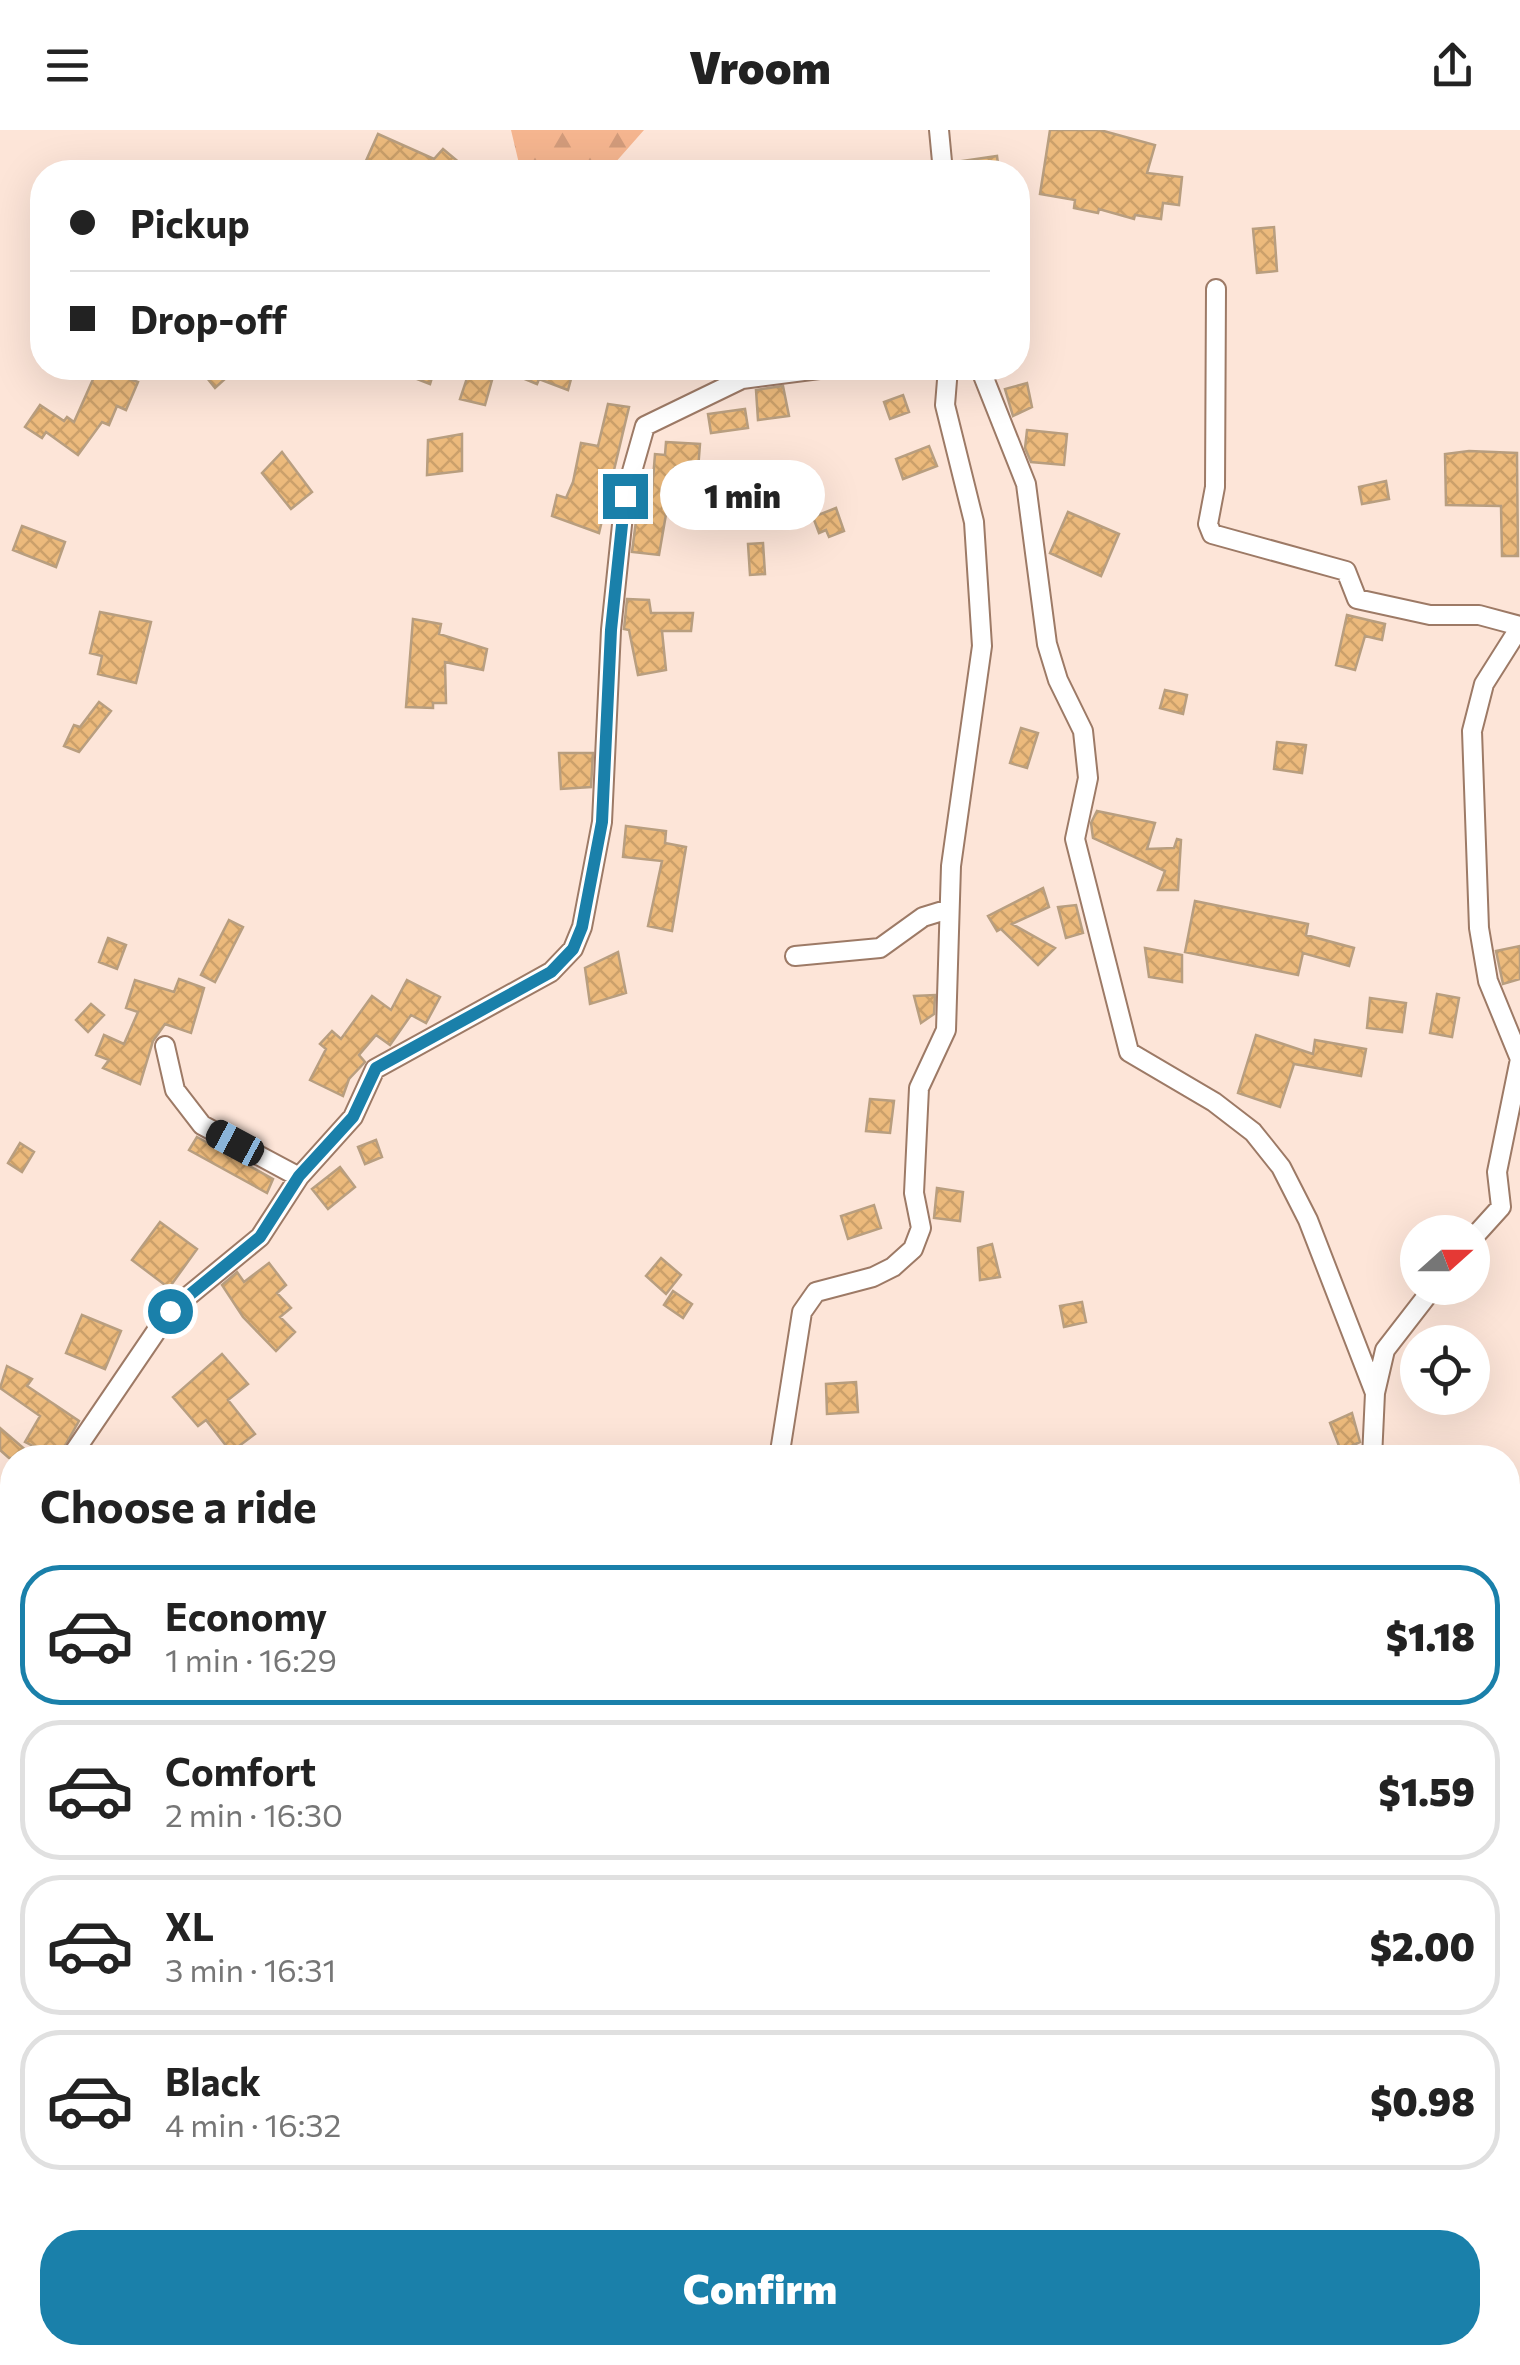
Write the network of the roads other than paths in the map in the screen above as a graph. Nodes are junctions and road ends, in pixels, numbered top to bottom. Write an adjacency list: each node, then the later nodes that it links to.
1 (940, 130): 2 (street)
2 (942, 160)
3 (1216, 289): 7 (street)
4 (740, 380): 11 (street)
5 (947, 380): 8 (street)
6 (985, 380): 14 (street)
7 (1520, 627): 12 (street)
8 (949, 909): 9 (street); 16 (street)
9 (795, 956)
10 (165, 1046): 11 (street)
11 (299, 1176): 15 (street)
12 (1490, 1219)
13 (1420, 1305): 14 (street)
14 (1375, 1393): 17 (street)
15 (79, 1445)
16 (781, 1445)
17 (1373, 1445)

